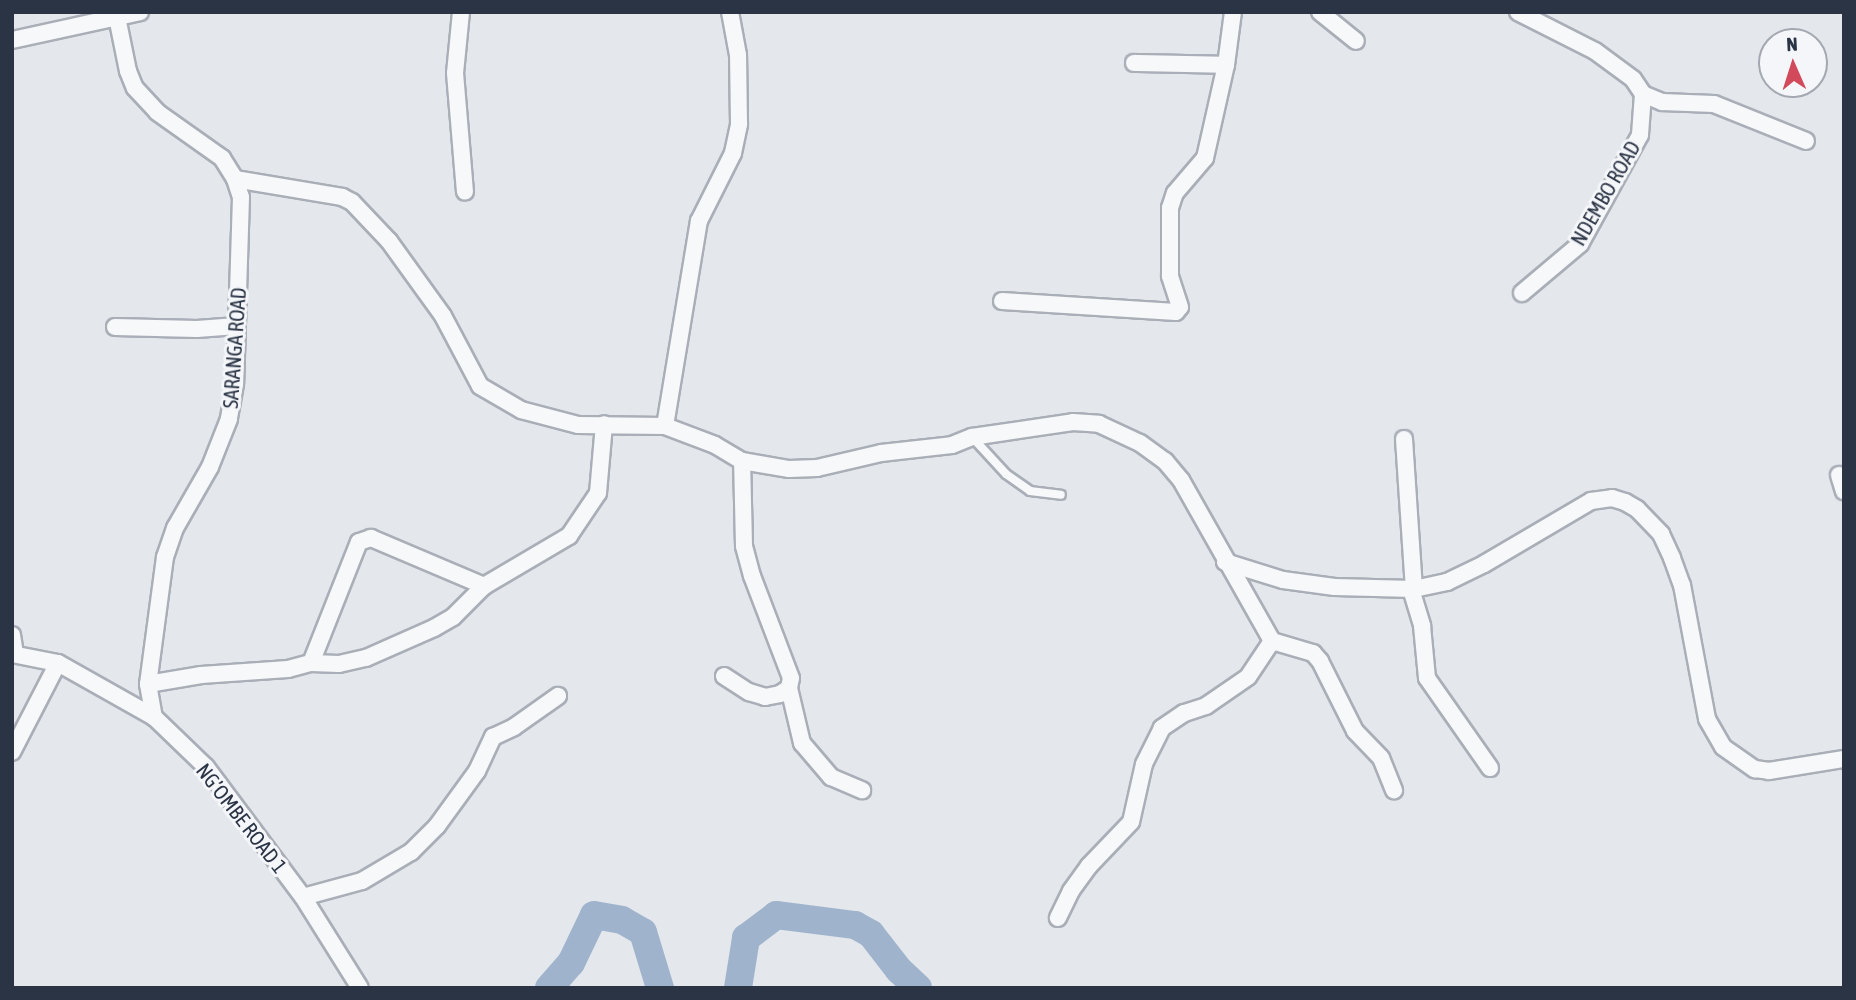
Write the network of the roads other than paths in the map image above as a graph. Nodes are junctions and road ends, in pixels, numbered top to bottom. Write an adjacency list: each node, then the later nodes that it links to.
1 (140, 12): 7 (street)
2 (461, 12): 15 (street)
3 (730, 12): 21 (street)
4 (1233, 12): 11 (street)
5 (1320, 12): 9 (street)
6 (1518, 12): 12 (street)
7 (118, 16): 8 (street); 14 (street, SARANGA ROAD)
8 (12, 40)
9 (1356, 41)
10 (1134, 63): 11 (street)
11 (1226, 65): 17 (street)
12 (1643, 94): 13 (street); 16 (street, NDEMBO ROAD)
13 (1806, 141)
14 (235, 179): 18 (street, SARANGA ROAD); 20 (street)
15 (465, 192)
16 (1522, 293)
17 (1002, 301)
18 (237, 326): 19 (street); 37 (street, SARANGA ROAD)
19 (115, 327)
20 (604, 425): 21 (street); 29 (street)
21 (665, 426): 24 (street)
22 (972, 437): 24 (street); 27 (lane); 28 (street)
23 (1404, 439): 30 (street)
24 (742, 461): 38 (street)
25 (1839, 475): 26 (street)
26 (1844, 491)
27 (1061, 495)
28 (1225, 562): 30 (street); 32 (street)
29 (484, 586): 35 (street); 35 (street)
30 (1412, 589): 42 (street); 43 (street)
31 (12, 635): 33 (street)
32 (1272, 641): 45 (street); 47 (street)
33 (14, 654): 34 (street, NG’OMBE ROAD 1)
34 (58, 663): 40 (street, NG’OMBE ROAD 1); 41 (street)
35 (312, 663): 37 (street)
36 (724, 676): 38 (street)
37 (148, 684): 40 (street, SARANGA ROAD)
38 (789, 688): 44 (street)
39 (558, 696): 46 (street)
40 (153, 717): 46 (street, NG’OMBE ROAD 1)
41 (12, 752)
42 (1844, 759)
43 (1490, 768)
44 (862, 790)
45 (1394, 790)
46 (303, 897): 48 (street, NG’OMBE ROAD 1)
47 (1058, 918)
48 (360, 988)

